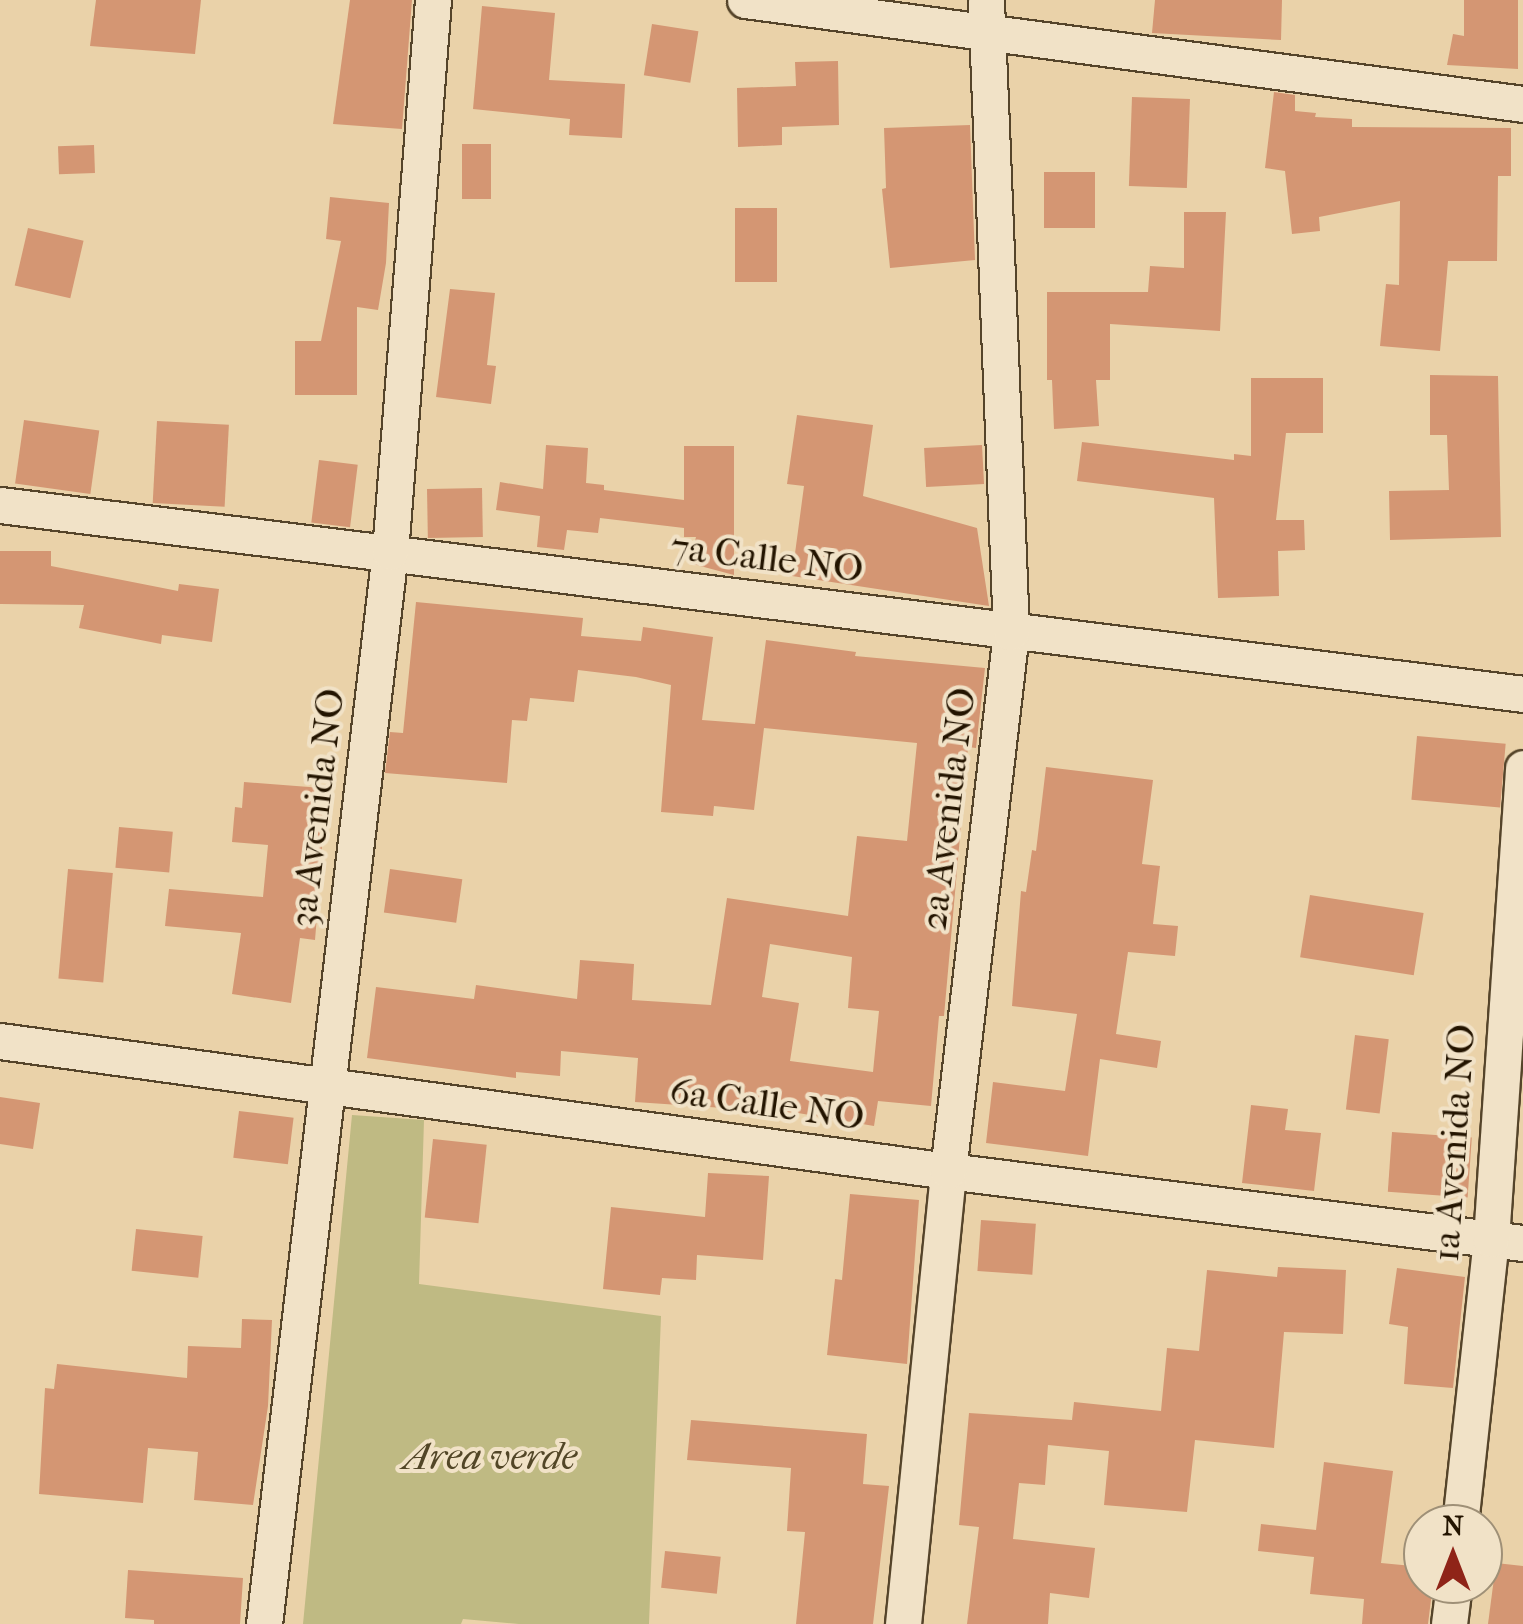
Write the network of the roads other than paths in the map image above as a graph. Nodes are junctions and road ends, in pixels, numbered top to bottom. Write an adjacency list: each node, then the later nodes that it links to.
1 (433, 0): 6 (street, 3a Avenida NO)
2 (746, 0): 3 (street)
3 (987, 17): 4 (street); 7 (street, 2a Avenida NO)
4 (1523, 104)
5 (0, 505): 6 (street, 7a Calle NO)
6 (390, 552): 7 (street, 7a Calle NO); 11 (street, 3a Avenida NO)
7 (1011, 632): 8 (street, 7a Calle NO); 12 (street, 2a Avenida NO)
8 (1523, 694)
9 (1523, 768): 13 (street, 1a Avenida NO)
10 (0, 1041): 11 (street, 6a Calle NO)
11 (326, 1087): 12 (street, 6a Calle NO); 15 (street, 3a Avenida NO)
12 (948, 1172): 13 (street, 6a Calle NO); 16 (street, 2a Avenida NO)
13 (1507, 1241): 14 (street, 1a Avenida NO)
14 (1463, 1504)
15 (264, 1624)
16 (903, 1624)

